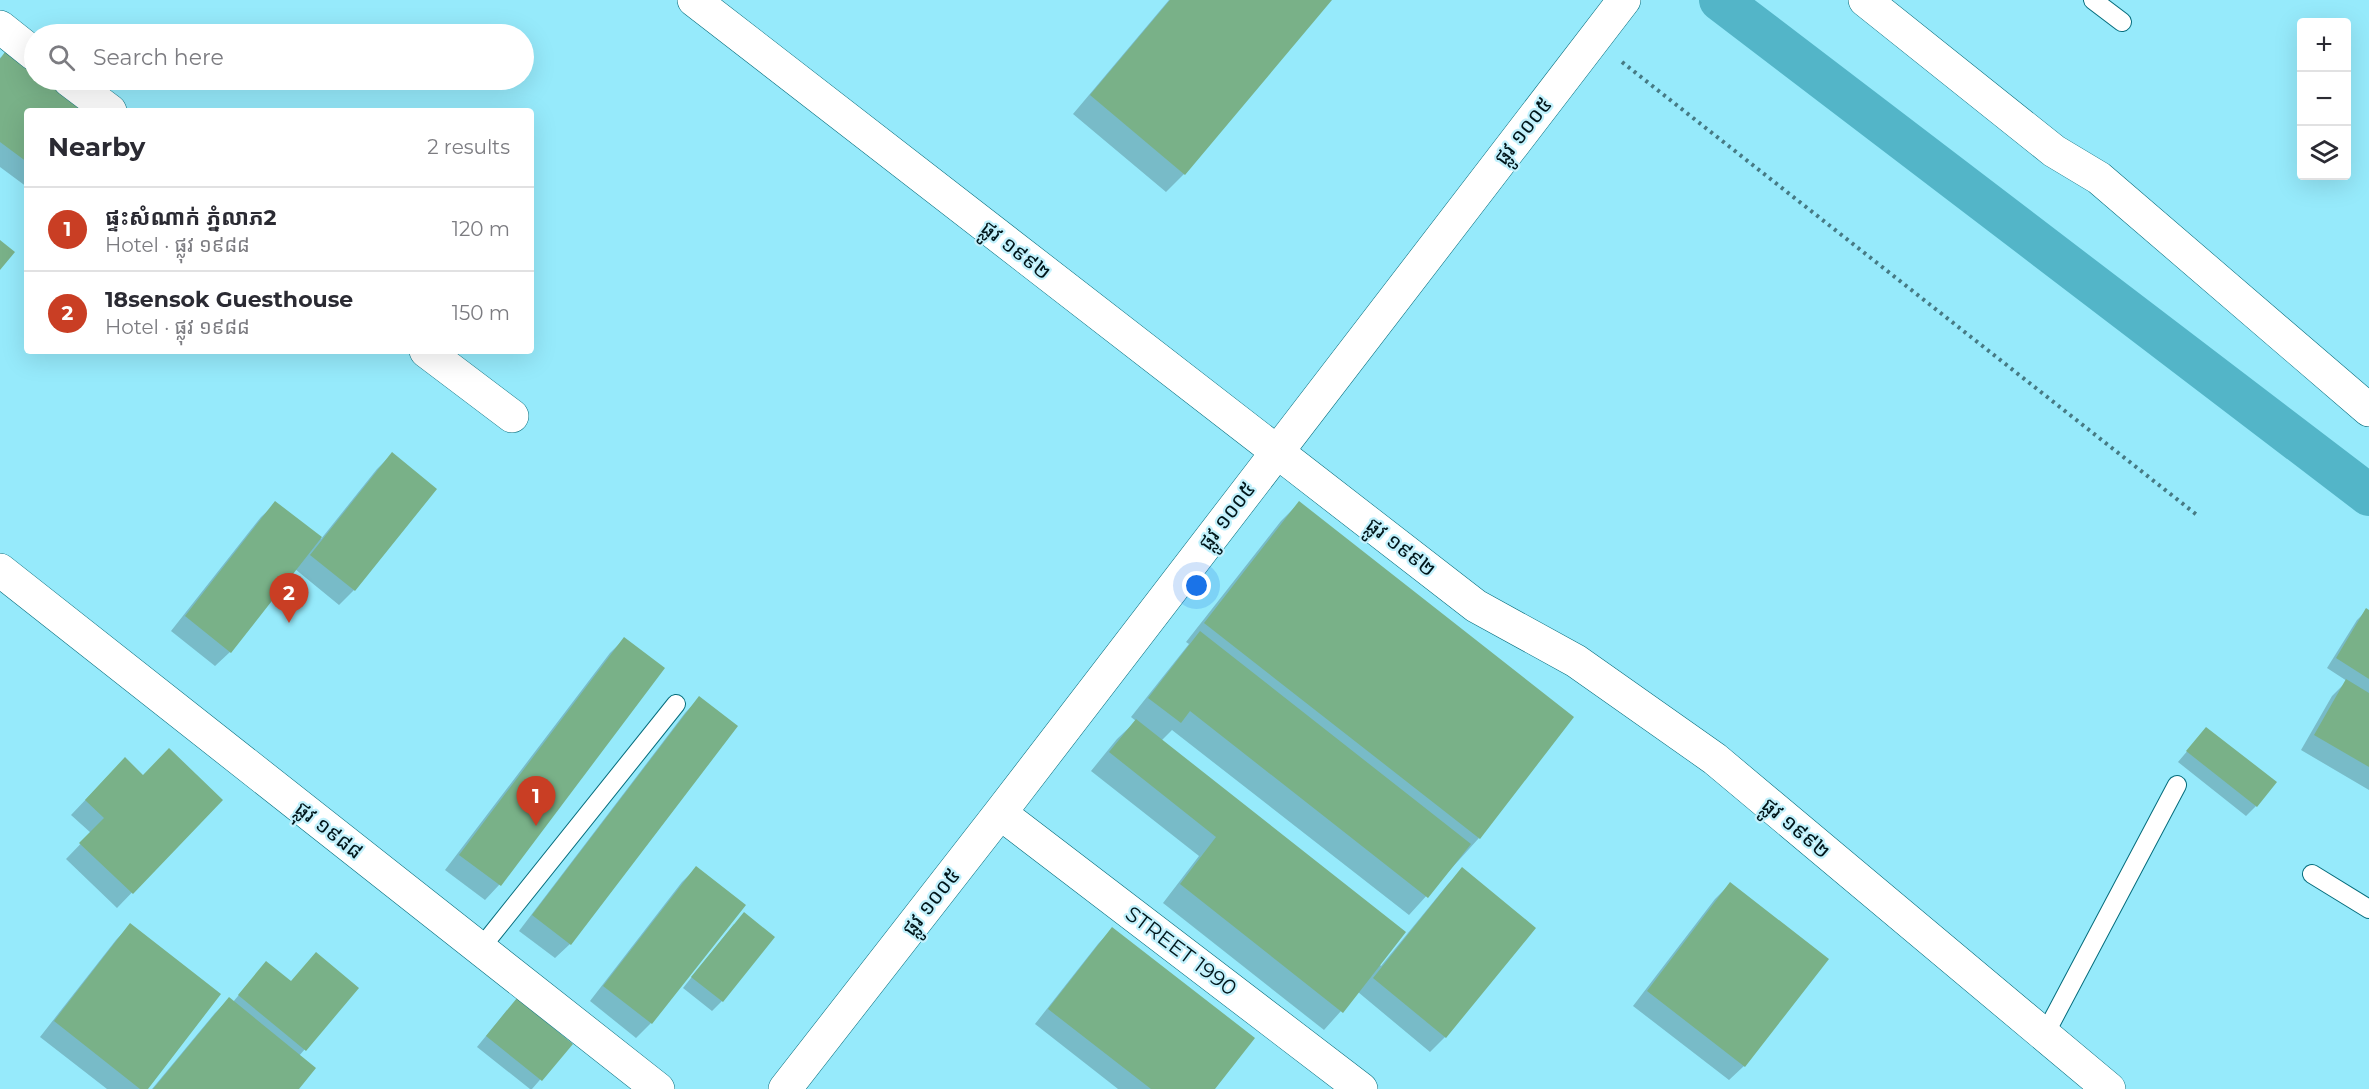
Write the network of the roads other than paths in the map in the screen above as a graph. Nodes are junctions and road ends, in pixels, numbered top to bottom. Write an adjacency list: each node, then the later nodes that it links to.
1 (694, 0): 13 (street, ផ្លូវ ១៩៩២)
2 (1865, 0): 11 (street)
3 (2093, 0): 5 (lane)
4 (1619, 7): 13 (street, ផ្លូវ ១០០៥)
5 (2122, 22)
6 (0, 27): 7 (street)
7 (24, 46)
8 (82, 90): 9 (street)
9 (106, 108)
10 (430, 354): 12 (street)
11 (2369, 410)
12 (512, 416)
13 (1276, 451): 17 (street, ផ្លូវ ១០០៥); 21 (street, ផ្លូវ ១៩៩២)
14 (0, 570): 20 (street, ផ្លុវ ១៩៨៨)
15 (676, 704): 20 (lane)
16 (2177, 785): 21 (lane)
17 (1000, 813): 23 (street, ផ្លូវ ១០០៥); 24 (street, STREET 1990)
18 (2312, 874): 19 (lane)
19 (2369, 909)
20 (480, 949): 22 (street, ផ្លុវ ១៩៨៨)
21 (2044, 1036): 25 (street, ផ្លូវ ១៩៩២)
22 (658, 1089)
23 (785, 1089)
24 (1361, 1089)
25 (2109, 1089)

